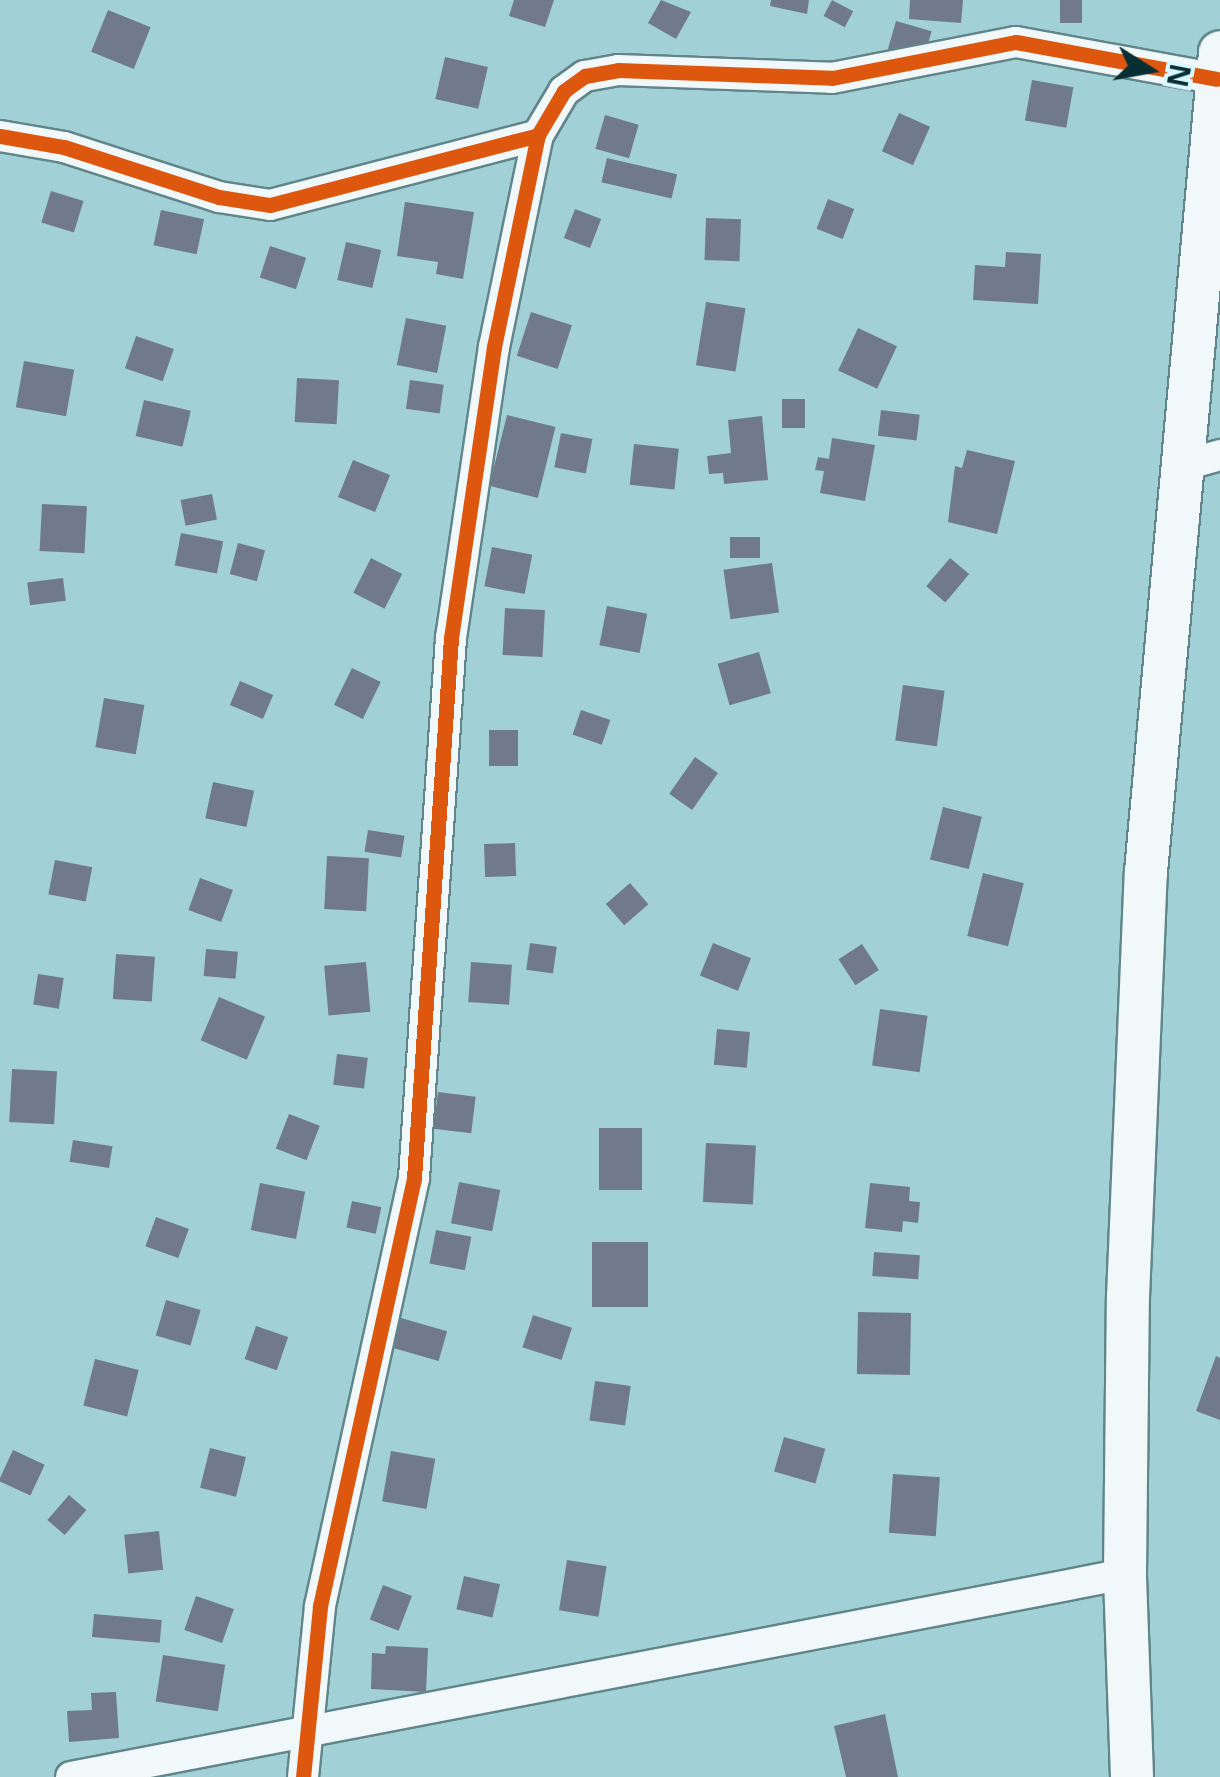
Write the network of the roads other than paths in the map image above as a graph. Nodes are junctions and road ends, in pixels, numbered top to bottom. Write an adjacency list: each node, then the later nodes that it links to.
1 (1218, 66): 2 (street); 5 (main road)
2 (538, 135): 3 (street); 7 (street)
3 (0, 136)
4 (1220, 455): 5 (street)
5 (1178, 467): 6 (main road)
6 (1124, 1574): 7 (street); 10 (main road)
7 (310, 1731): 8 (street); 9 (street)
8 (71, 1777)
9 (303, 1777)
10 (1132, 1777)

